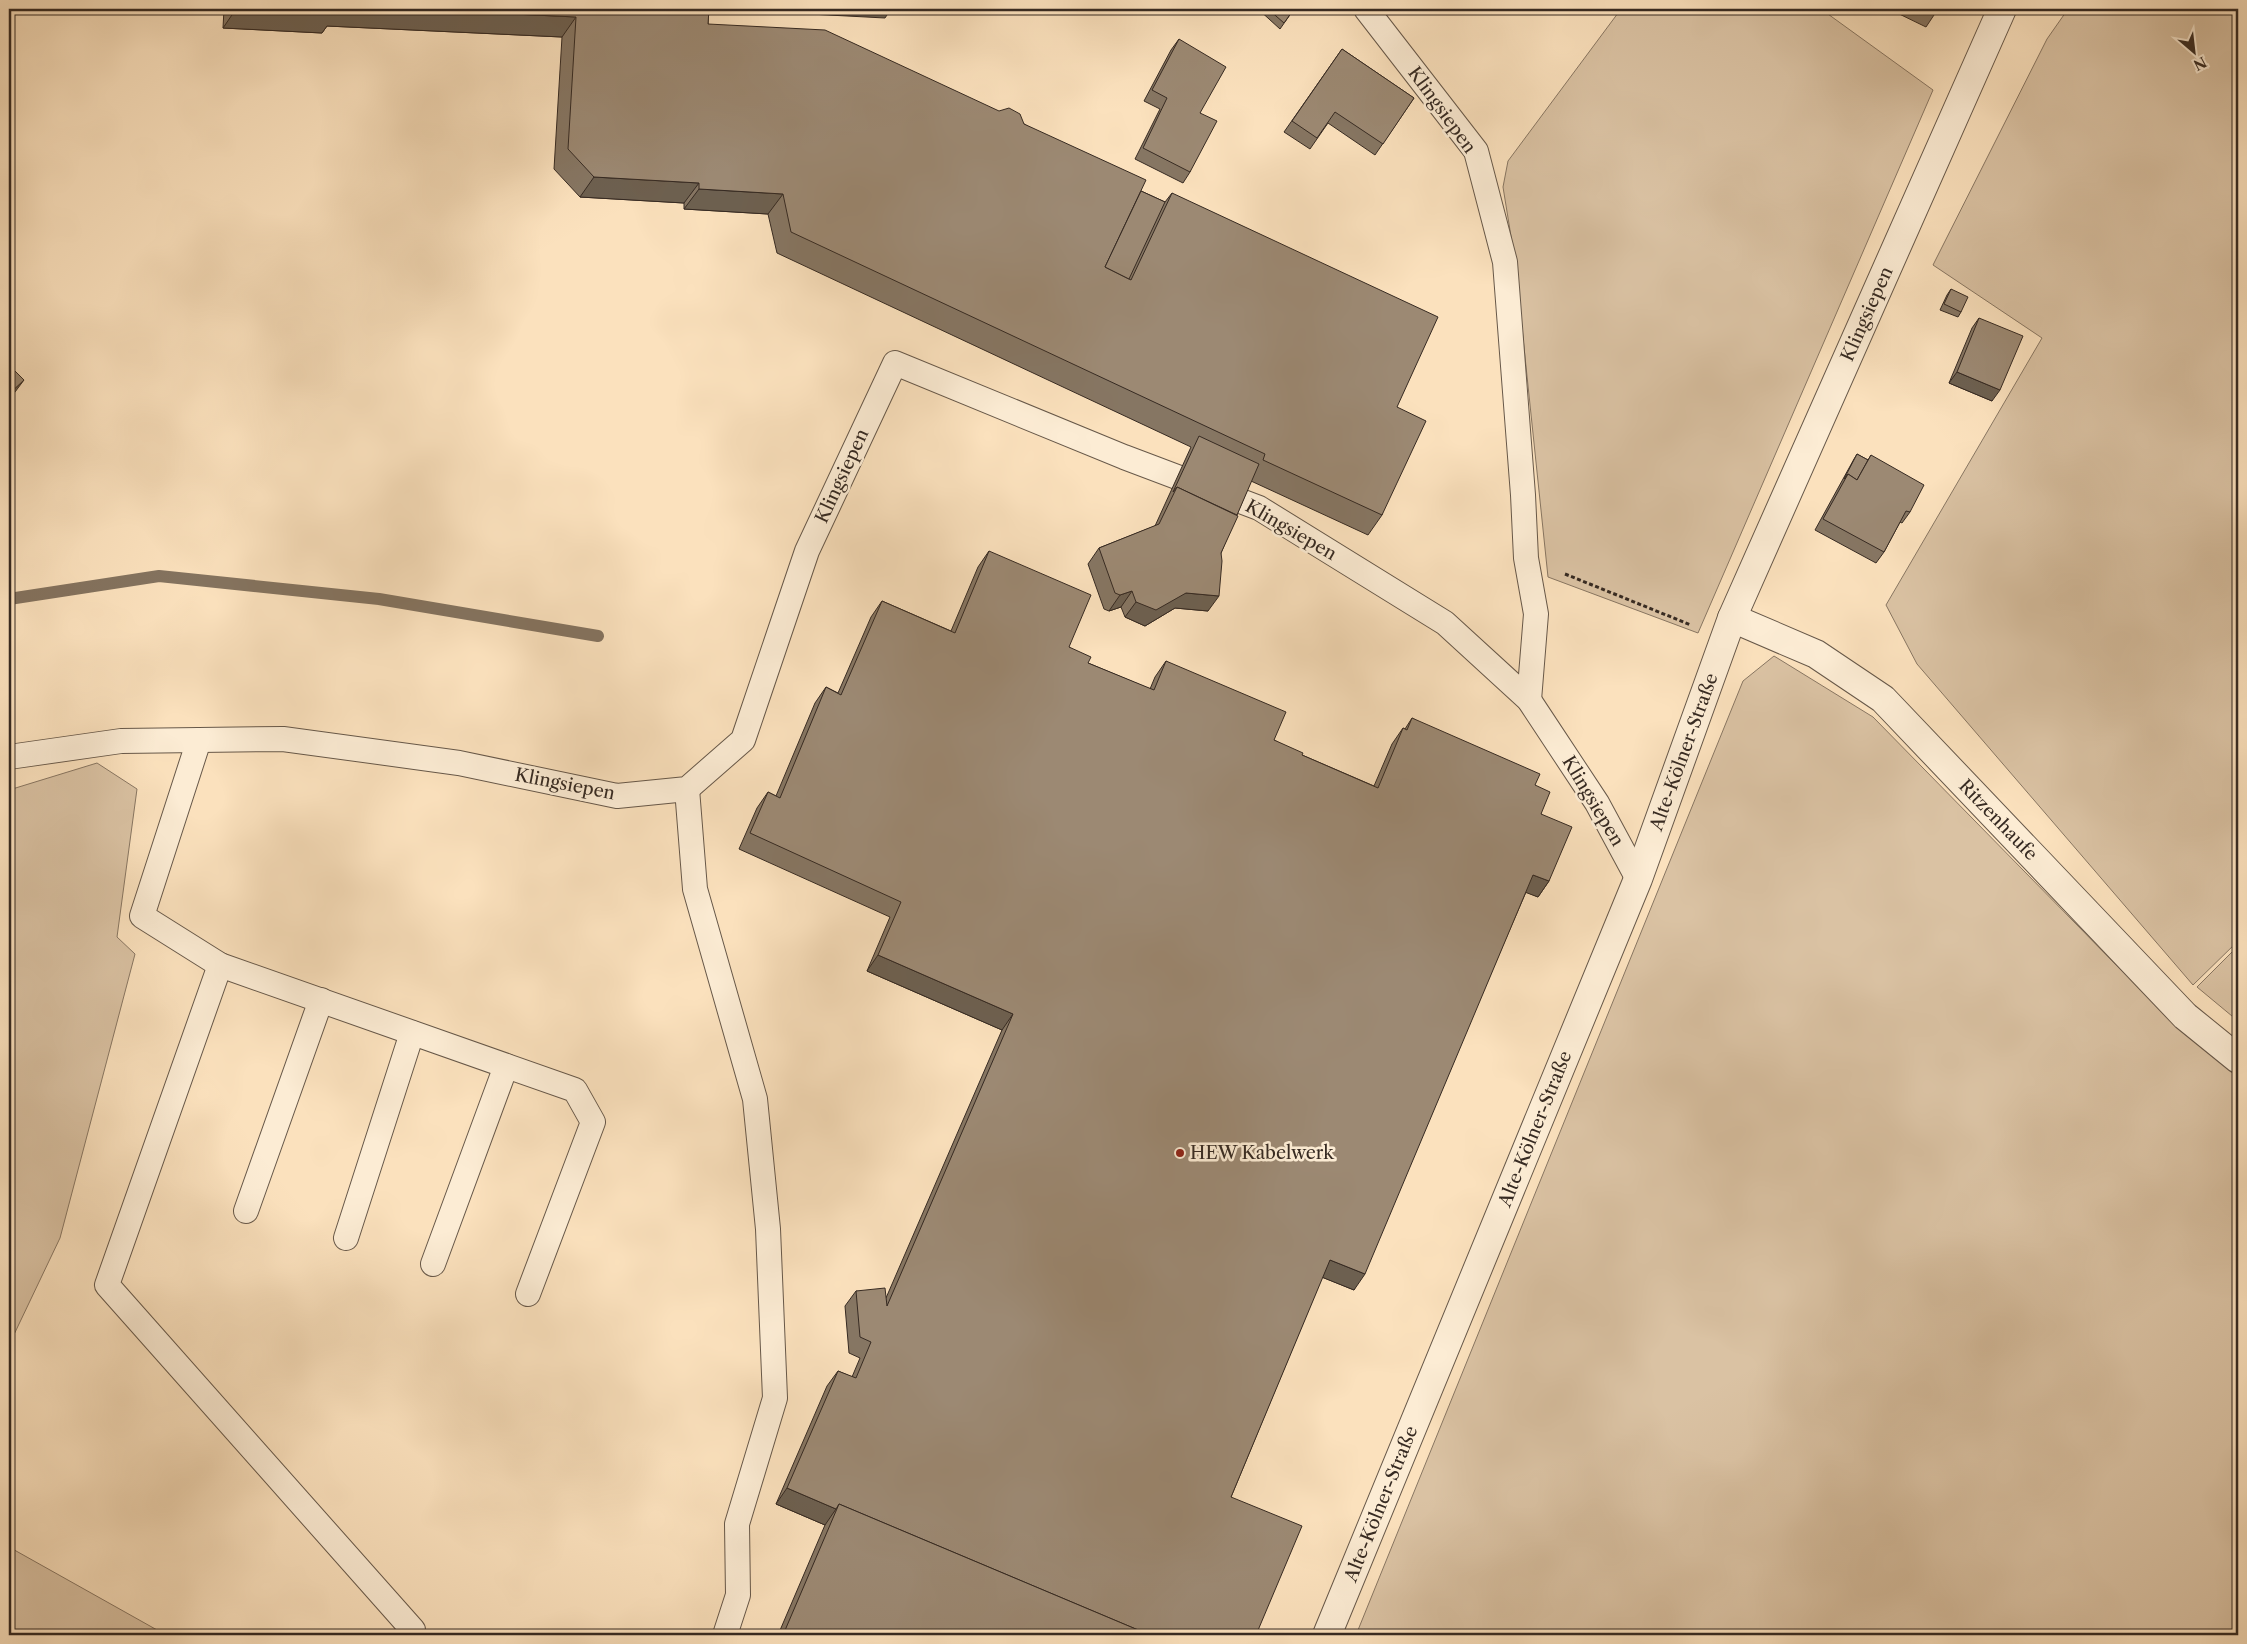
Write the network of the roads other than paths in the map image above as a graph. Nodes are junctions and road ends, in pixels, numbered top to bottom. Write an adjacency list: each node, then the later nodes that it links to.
1 (1366, 9): 4 (lane, Klingsiepen)
2 (2002, 9): 3 (street, Klingsiepen)
3 (1728, 628): 8 (street, Alte-Kölner-Straße); 12 (street, Ritzenhaufe)
4 (1529, 700): 7 (lane, Klingsiepen); 8 (lane, Klingsiepen)
5 (200, 740): 6 (lane, Klingsiepen); 7 (lane, Klingsiepen); 9 (lane)
6 (9, 757)
7 (687, 789): 19 (lane)
8 (1638, 879): 20 (street, Alte-Kölner-Straße)
9 (220, 965): 10 (lane); 18 (lane)
10 (321, 1000): 11 (lane); 14 (lane)
11 (412, 1033): 13 (lane); 15 (lane)
12 (2238, 1059)
13 (506, 1066): 16 (lane); 17 (lane)
14 (246, 1211)
15 (346, 1238)
16 (433, 1264)
17 (528, 1294)
18 (412, 1635)
19 (725, 1635)
20 (1327, 1635)

